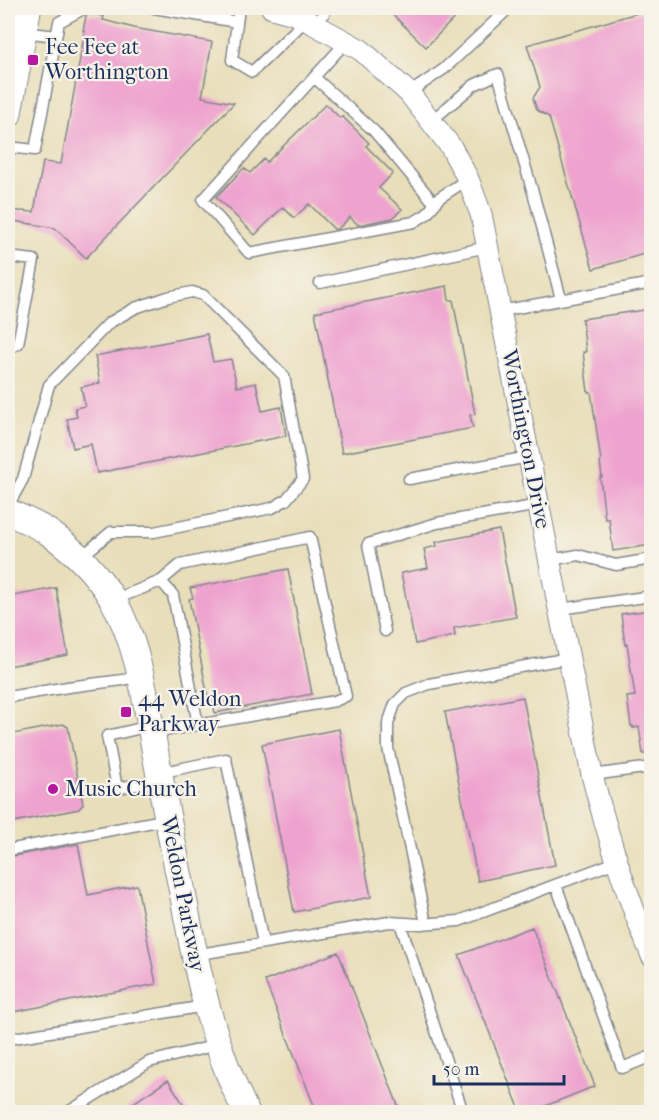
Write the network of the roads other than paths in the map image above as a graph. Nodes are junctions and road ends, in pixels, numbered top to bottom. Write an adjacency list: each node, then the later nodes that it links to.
1 (85, 8): 10 (lane)
2 (154, 8): 8 (lane)
3 (238, 8): 8 (lane)
4 (272, 8): 9 (street, Worthington Drive)
5 (327, 8): 9 (lane)
6 (509, 8): 13 (lane)
7 (26, 20): 10 (lane); 14 (street)
8 (237, 22): 9 (lane)
9 (312, 23): 11 (street, Worthington Drive)
10 (56, 36): 16 (lane)
11 (346, 42): 12 (lane); 13 (street, Worthington Drive)
12 (314, 77): 18 (lane); 18 (lane)
13 (409, 93): 15 (street, Worthington Drive)
14 (8, 115)
15 (431, 121): 17 (street, Worthington Drive); 23 (lane)
16 (8, 147)
17 (468, 179): 18 (lane); 19 (street, Worthington Drive)
18 (435, 204)
19 (487, 247): 21 (lane); 24 (street, Worthington Drive)
20 (8, 257): 25 (lane)
21 (320, 283)
22 (651, 283): 23 (lane)
23 (561, 299): 24 (lane)
24 (500, 311): 26 (street, Worthington Drive)
25 (8, 348)
26 (529, 457): 27 (lane); 28 (street, Worthington Drive)
27 (409, 479)
28 (539, 505): 33 (street, Worthington Drive); 38 (lane)
29 (8, 506): 31 (lane)
30 (8, 512): 31 (street, Weldon Parkway)
31 (80, 558): 36 (street, Weldon Parkway)
32 (651, 559): 33 (lane)
33 (550, 560): 37 (street, Worthington Drive)
34 (161, 581): 36 (lane); 42 (lane); 42 (lane)
35 (651, 596): 37 (lane)
36 (113, 600): 40 (street, Weldon Parkway)
37 (560, 609): 39 (street, Worthington Drive)
38 (385, 631)
39 (569, 658): 45 (street, Worthington Drive); 52 (lane)
40 (140, 676): 41 (lane); 43 (street, Weldon Parkway)
41 (8, 697)
42 (198, 725): 43 (lane)
43 (151, 730): 46 (street, Weldon Parkway); 46 (lane)
44 (651, 767): 45 (lane)
45 (592, 775): 49 (street, Worthington Drive)
46 (160, 777): 47 (street, Weldon Parkway); 53 (lane)
47 (168, 819): 48 (lane); 54 (street, Weldon Parkway)
48 (8, 850)
49 (616, 862): 50 (lane); 55 (street, Worthington Drive)
50 (556, 885): 52 (lane); 59 (lane)
51 (400, 923): 52 (lane); 53 (lane); 62 (lane)
52 (426, 923)
53 (262, 943): 54 (lane)
54 (194, 955): 56 (street, Weldon Parkway)
55 (651, 956)
56 (205, 1006): 57 (lane); 58 (street, Weldon Parkway)
57 (8, 1039)
58 (217, 1045): 60 (lane); 61 (street, Weldon Parkway)
59 (651, 1056)
60 (68, 1113)
61 (246, 1113)
62 (463, 1113)

